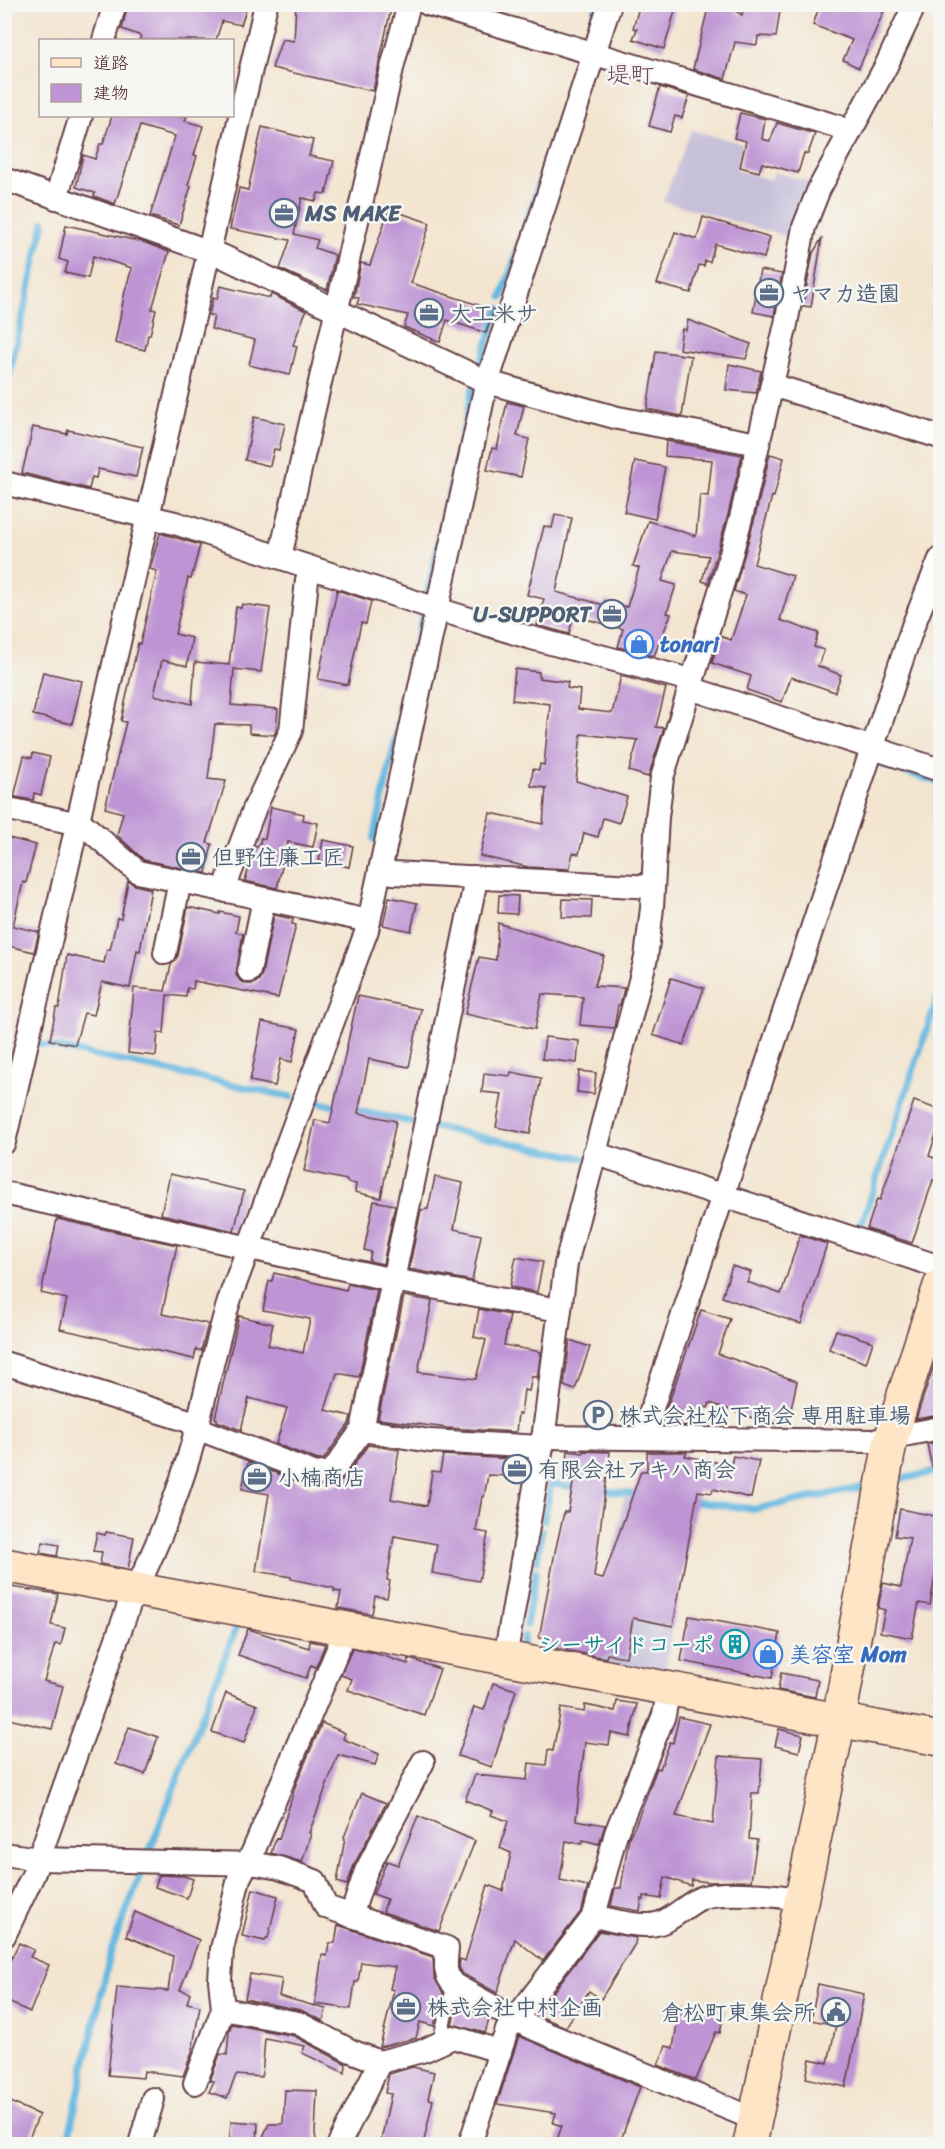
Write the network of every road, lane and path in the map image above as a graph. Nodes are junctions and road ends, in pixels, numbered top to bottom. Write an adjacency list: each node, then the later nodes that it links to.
1 (115, 4): 7 (street)
2 (266, 4): 13 (street)
3 (409, 4): 14 (street)
4 (428, 4): 8 (street)
5 (610, 4): 8 (street)
6 (915, 4): 10 (street)
7 (104, 39)
8 (595, 53): 10 (street); 15 (street)
9 (81, 117): 12 (street)
10 (849, 133): 16 (street)
11 (4, 179): 12 (street)
12 (57, 198): 13 (street)
13 (209, 251): 14 (street); 20 (street)
14 (337, 310): 15 (street); 21 (street)
15 (487, 382): 18 (street); 24 (street)
16 (772, 385): 17 (street); 18 (street)
17 (940, 437)
18 (758, 444): 25 (street)
19 (4, 483): 20 (street)
20 (148, 516): 21 (street); 29 (street)
21 (280, 557): 23 (street)
22 (940, 559): 26 (street)
23 (311, 568): 24 (street); 34 (street)
24 (437, 609): 25 (street); 30 (street)
25 (691, 684): 26 (street); 33 (street)
26 (872, 748): 27 (street); 42 (street)
27 (940, 770)
28 (4, 808): 29 (street)
29 (77, 824): 32 (street); 39 (street)
30 (380, 870): 31 (street); 36 (street)
31 (474, 878): 33 (street); 45 (street)
32 (180, 881): 34 (street); 37 (street)
33 (653, 887): 40 (street)
34 (226, 891): 35 (street)
35 (264, 899): 36 (street); 38 (street)
36 (369, 921): 43 (street)
37 (165, 954)
38 (249, 971)
39 (4, 1142)
40 (594, 1153): 42 (street); 47 (street)
41 (4, 1193): 43 (street)
42 (723, 1195): 44 (street); 53 (street)
43 (249, 1248): 45 (street); 49 (street)
44 (940, 1267)
45 (393, 1280): 47 (street); 51 (street)
46 (940, 1286): 52 (street)
47 (559, 1310): 54 (street)
48 (4, 1363): 49 (street)
49 (197, 1426): 51 (street); 56 (street)
50 (940, 1428): 52 (street)
51 (362, 1430): 54 (street)
52 (892, 1437): 53 (street); 60 (street)
53 (646, 1438): 54 (street)
54 (543, 1442): 58 (street)
55 (4, 1565): 56 (street)
56 (137, 1589): 57 (street); 64 (street)
57 (343, 1628): 58 (street); 65 (street)
58 (505, 1658): 59 (street)
59 (669, 1688): 60 (street); 68 (street)
60 (839, 1720): 61 (street); 66 (street)
61 (940, 1739)
62 (423, 1761): 67 (street)
63 (4, 1854): 64 (street)
64 (39, 1859): 65 (street); 69 (street)
65 (247, 1864): 67 (street); 71 (street)
66 (801, 1900): 68 (street); 78 (street)
67 (351, 1916): 70 (street)
68 (594, 1916): 72 (street)
69 (4, 1936)
70 (454, 1985): 72 (street); 73 (lane)
71 (223, 2009): 75 (street); 76 (street)
72 (514, 2018): 74 (street); 78 (street)
73 (438, 2044): 74 (street); 75 (street)
74 (499, 2051): 81 (street)
75 (380, 2062): 80 (street)
76 (195, 2083)
77 (153, 2099): 79 (street)
78 (753, 2131)
79 (140, 2145)
80 (339, 2145)
81 (470, 2145)

